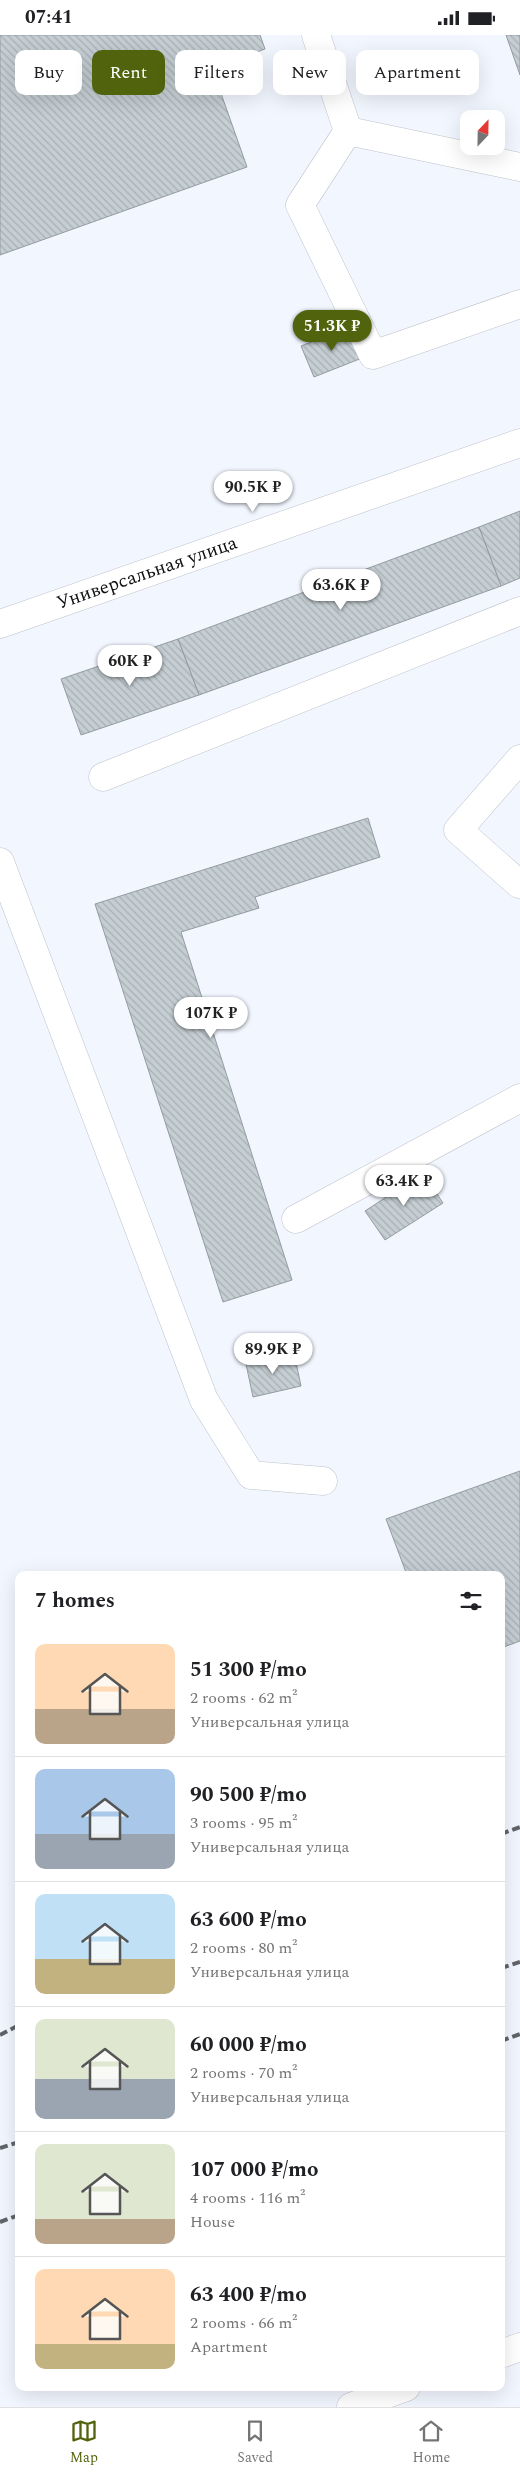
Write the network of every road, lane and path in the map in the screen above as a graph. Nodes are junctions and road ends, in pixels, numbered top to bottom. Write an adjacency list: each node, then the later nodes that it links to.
1 (316, 35): 2 (street)
2 (348, 131): 3 (street); 4 (street)
3 (520, 167)
4 (520, 304)
5 (520, 443): 7 (street, Универсальная улица)
6 (520, 611): 9 (street)
7 (0, 624)
8 (520, 759): 11 (street)
9 (103, 777)
10 (0, 862): 14 (street)
11 (520, 886)
12 (520, 1098): 13 (street)
13 (296, 1219)
14 (323, 1481)
15 (520, 2347): 16 (street)
16 (505, 2353)
17 (395, 2391): 18 (street)
18 (351, 2407)

